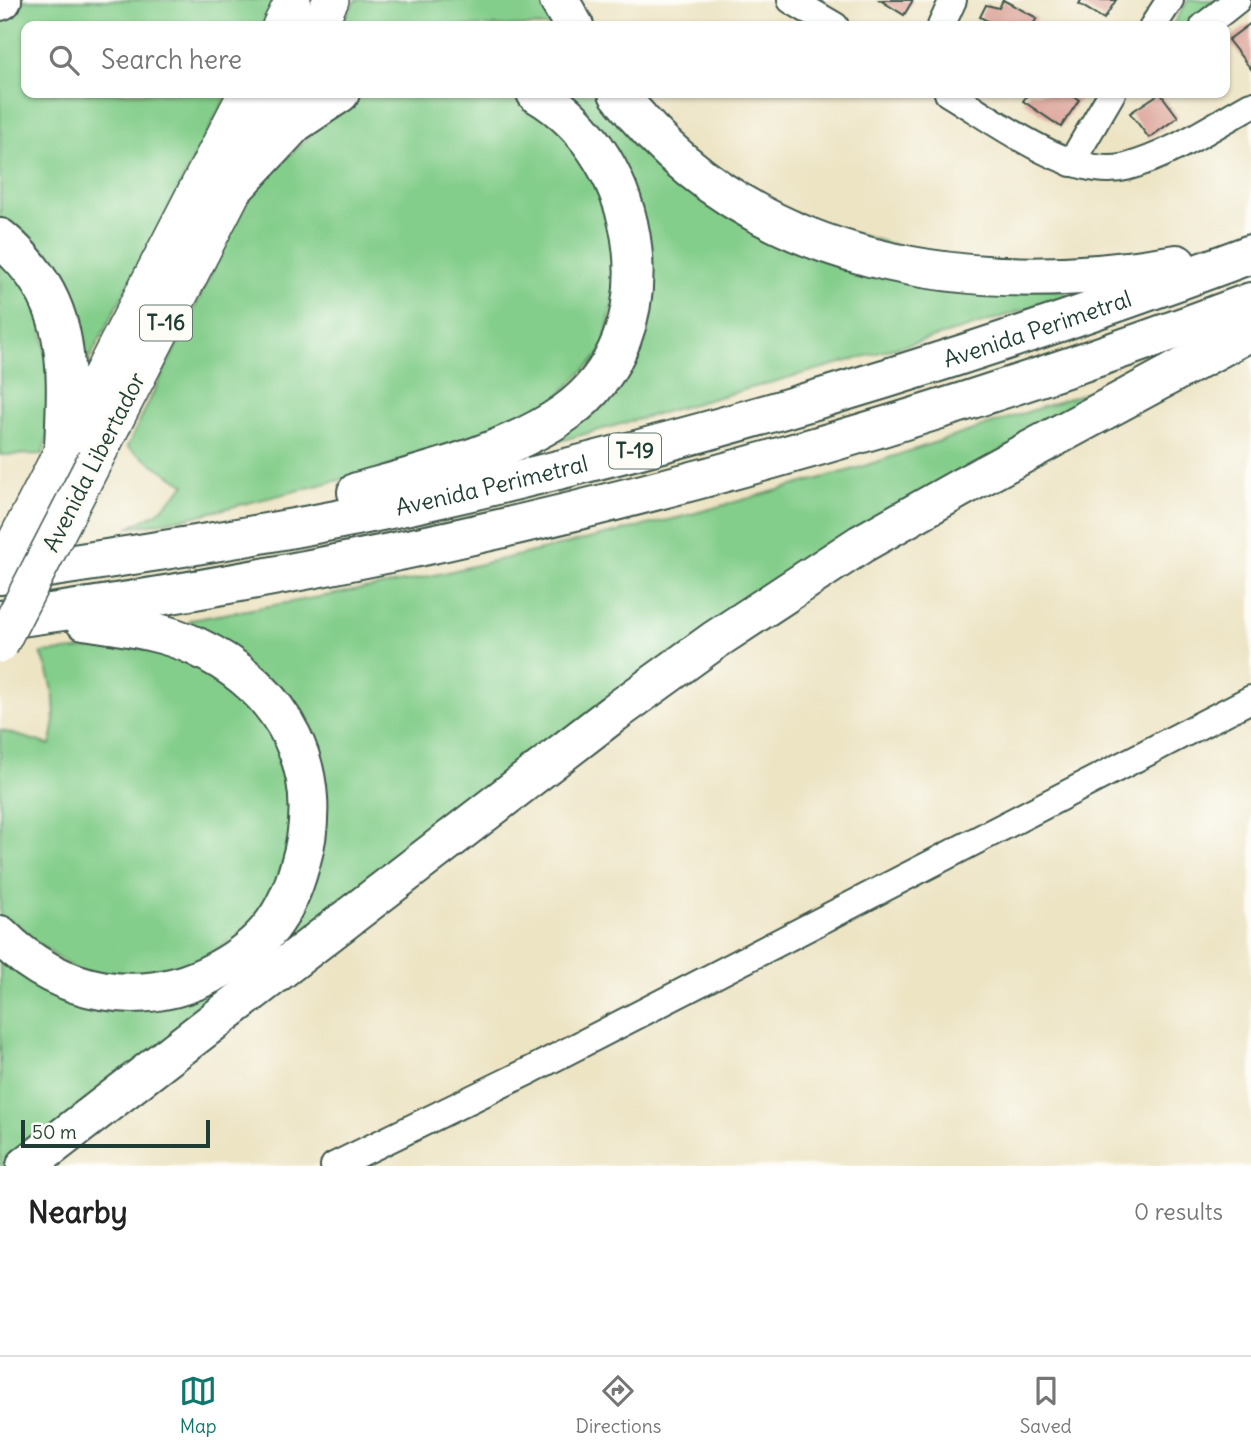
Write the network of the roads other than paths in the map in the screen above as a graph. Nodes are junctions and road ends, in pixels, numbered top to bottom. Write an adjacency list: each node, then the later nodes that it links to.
1 (293, 0): 8 (main road)
2 (331, 0): 9 (main road)
3 (559, 0): 10 (highway)
4 (791, 0): 11 (street)
5 (953, 0): 12 (street)
6 (1170, 0): 13 (street)
7 (1237, 0): 14 (street)
8 (282, 21)
9 (320, 21)
10 (571, 21)
11 (827, 21)
12 (943, 21)
13 (1156, 21)
14 (1210, 21)
15 (244, 98): 30 (main road, Avenida Libertador)
16 (281, 98): 24 (main road, Avenida Libertador)
17 (332, 98): 24 (highway)
18 (543, 98): 31 (highway)
19 (623, 98): 26 (highway)
20 (957, 98): 23 (street)
21 (1112, 98): 23 (street)
22 (1251, 105): 23 (street)
23 (1071, 163)
24 (236, 186): 30 (main road, Avenida Libertador / T-16)
25 (0, 238): 30 (highway)
26 (1251, 248)
27 (1251, 254): 31 (highway, Avenida Perimetral / T-19)
28 (1251, 302): 33 (highway, Avenida Perimetral / T-19)
29 (1251, 331): 38 (highway)
30 (72, 455): 32 (main road, Avenida Libertador / T-16); 35 (main road, Avenida Libertador / T-16, bridge)
31 (126, 558): 32 (highway, Avenida Perimetral / T-19)
32 (0, 573)
33 (44, 614): 34 (highway, Avenida Perimetral / T-19); 37 (highway)
34 (0, 620)
35 (0, 645)
36 (1251, 699): 39 (street)
37 (0, 935)
38 (26, 1166)
39 (334, 1166)

